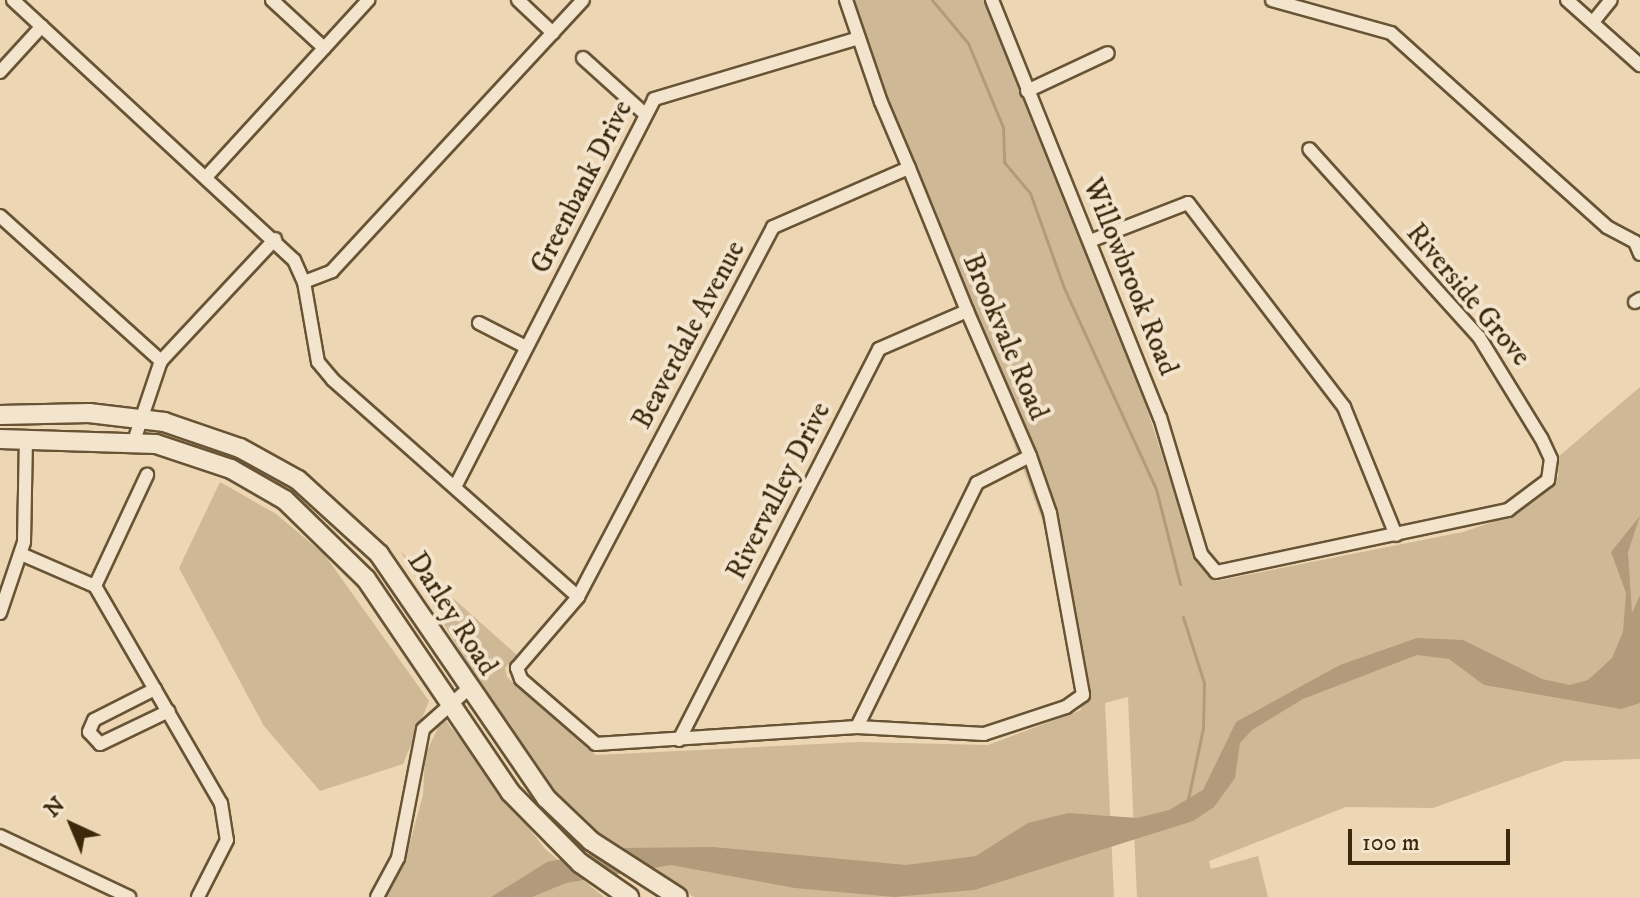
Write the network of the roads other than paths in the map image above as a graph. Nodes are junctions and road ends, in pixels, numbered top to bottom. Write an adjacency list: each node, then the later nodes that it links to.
1 (13, 0): 12 (street)
2 (272, 0): 15 (street)
3 (368, 0): 15 (street)
4 (518, 0): 13 (street)
5 (583, 0): 13 (street)
6 (846, 0): 14 (street, Brookvale Road)
7 (992, 0): 20 (street, Willowbrook Road)
8 (1272, 0): 27 (street)
9 (1567, 0): 11 (street)
10 (1611, 0): 11 (street)
11 (1593, 22): 18 (street)
12 (42, 26): 19 (street); 24 (street)
13 (553, 33): 31 (street)
14 (858, 38): 21 (street, Greenbank Drive); 23 (street, Brookvale Road)
15 (324, 48): 24 (street)
16 (1108, 53): 20 (street)
17 (583, 58): 21 (street)
18 (1640, 65)
19 (0, 72)
20 (1027, 91): 29 (street, Willowbrook Road)
21 (645, 114): 34 (street, Greenbank Drive)
22 (1309, 149): 45 (street, Riverside Grove)
23 (909, 168): 32 (street, Brookvale Road); 49 (street, Beaverdale Avenue)
24 (207, 176): 28 (street)
25 (0, 216): 35 (street)
26 (1640, 228): 27 (street)
27 (1628, 237): 30 (street)
28 (275, 239): 31 (street); 35 (street)
29 (1090, 241): 45 (street); 47 (street, Willowbrook Road)
30 (1640, 254)
31 (304, 282): 44 (street)
32 (967, 311): 42 (street, Brookvale Road); 56 (street, Rivervalley Drive)
33 (479, 323): 34 (street)
34 (526, 347): 44 (street, Greenbank Drive)
35 (161, 361): 38 (street)
36 (32, 414): 37 (main road, Darley Road); 38 (main road, Darley Road); 39 (main road)
37 (0, 415)
38 (140, 418): 41 (street); 52 (main road, Darley Road)
39 (26, 438): 40 (main road, Darley Road); 41 (main road, Darley Road); 46 (street)
40 (0, 439)
41 (134, 441): 53 (main road, Darley Road)
42 (1030, 456): 55 (street); 55 (street, Brookvale Road)
43 (147, 475): 48 (street)
44 (455, 487): 49 (street)
45 (1396, 535): 47 (street, Riverside Grove)
46 (21, 554): 48 (street); 50 (street)
47 (1216, 572)
48 (95, 586): 51 (street)
49 (578, 597): 56 (street, Beaverdale Avenue)
50 (0, 613)
51 (155, 689): 54 (street); 54 (street)
52 (468, 689): 53 (street); 58 (main road, Darley Road)
53 (448, 704): 61 (street); 62 (main road, Darley Road)
54 (169, 711): 60 (street)
55 (857, 727): 56 (street)
56 (679, 740)
57 (0, 836): 59 (street)
58 (676, 896)
59 (129, 897)
60 (198, 897)
61 (377, 897)
62 (629, 897)

